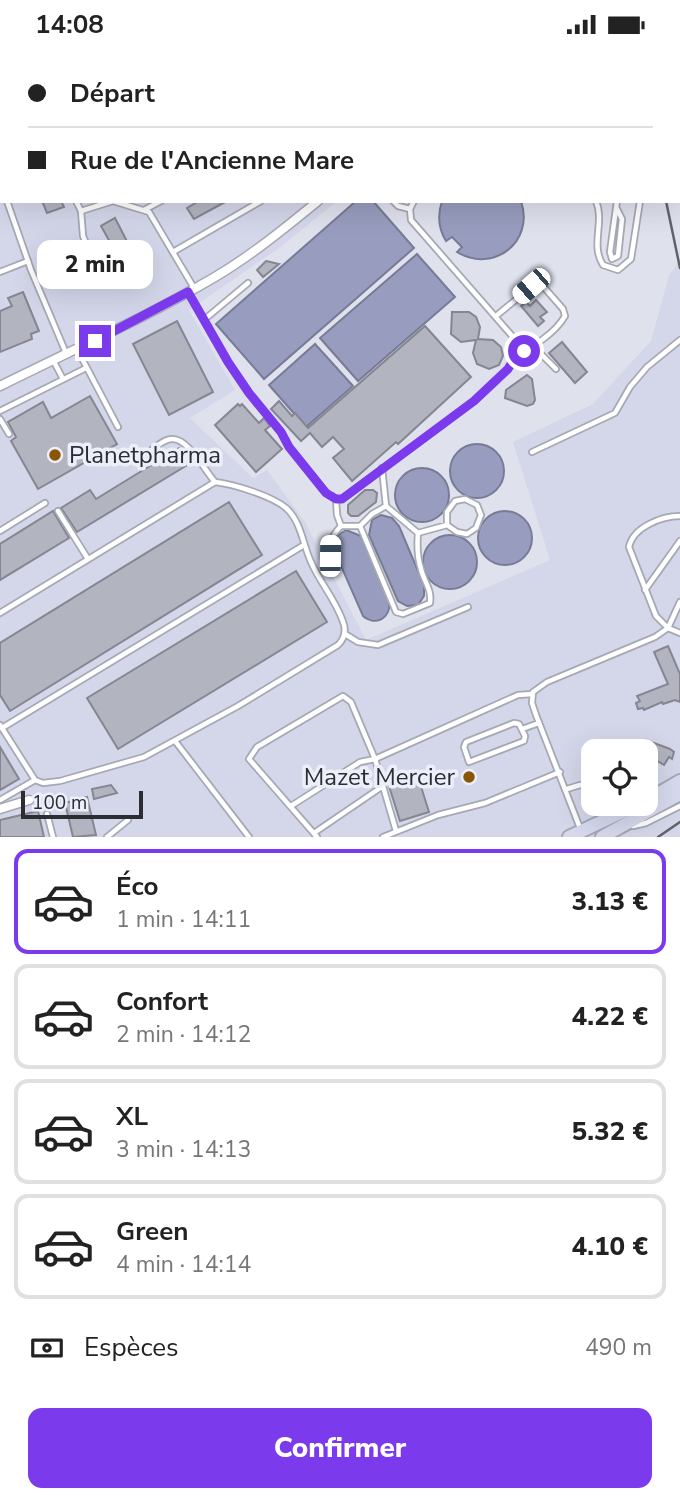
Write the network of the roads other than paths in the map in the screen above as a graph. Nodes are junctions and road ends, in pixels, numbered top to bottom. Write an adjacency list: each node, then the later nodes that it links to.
1 (8, 203): 18 (lane)
2 (77, 203): 15 (lane)
3 (107, 203): 15 (lane)
4 (119, 203): 16 (lane)
5 (157, 203): 16 (lane)
6 (258, 203): 17 (lane)
7 (316, 203): 22 (street)
8 (395, 203): 13 (lane)
9 (413, 203): 13 (lane)
10 (596, 203): 12 (lane)
11 (617, 203): 14 (lane)
12 (640, 203)
13 (410, 209): 23 (lane)
14 (617, 209): 14 (lane)
15 (81, 211): 20 (lane)
16 (143, 211): 17 (lane)
17 (173, 252): 22 (lane)
18 (28, 261): 19 (lane); 28 (lane)
19 (0, 272)
20 (101, 278)
21 (248, 283): 24 (lane)
22 (191, 290): 24 (lane); 27 (street)
23 (496, 316): 26 (lane); 29 (lane)
24 (205, 319): 43 (lane)
25 (680, 340): 39 (lane)
26 (533, 346): 29 (lane); 32 (lane)
27 (77, 349): 28 (street); 31 (lane)
28 (66, 353): 30 (street)
29 (517, 354): 41 (lane)
30 (53, 359): 33 (lane); 34 (street)
31 (86, 368): 33 (lane); 37 (lane)
32 (555, 369)
33 (63, 379): 35 (lane)
34 (0, 386)
35 (0, 411)
36 (0, 419): 38 (lane)
37 (118, 427)
38 (9, 434)
39 (533, 452)
40 (148, 453): 42 (lane)
41 (382, 468): 43 (lane); 45 (lane)
42 (215, 482): 54 (lane); 55 (lane)
43 (336, 499): 49 (lane)
44 (45, 503): 51 (lane)
45 (386, 506): 50 (lane); 52 (lane)
46 (58, 511): 55 (lane)
47 (680, 516): 57 (lane)
48 (447, 525): 48 (lane); 52 (lane)
49 (341, 526): 50 (lane); 56 (lane)
50 (360, 526): 52 (lane)
51 (0, 531)
52 (418, 533)
53 (680, 541): 57 (lane)
54 (304, 545): 63 (lane); 66 (lane)
55 (88, 559): 60 (lane)
56 (333, 566)
57 (645, 591): 61 (lane)
58 (680, 602): 61 (lane)
59 (468, 607): 63 (lane)
60 (0, 613)
61 (667, 628): 62 (lane); 64 (lane)
62 (680, 633)
63 (345, 634): 68 (lane)
64 (532, 695): 65 (lane); 69 (lane)
65 (539, 723): 67 (lane); 70 (lane)
66 (1, 726): 71 (lane)
67 (522, 729): 67 (lane)
68 (175, 741): 71 (lane); 92 (lane)
69 (375, 759): 74 (lane); 80 (lane); 80 (lane)
70 (560, 772): 75 (lane); 87 (lane)
71 (35, 780): 78 (lane)
72 (680, 781): 76 (main road)
73 (581, 785): 75 (lane)
74 (383, 786): 87 (lane); 88 (lane)
75 (566, 789): 89 (lane)
76 (658, 794)
77 (680, 794): 86 (main road)
78 (0, 800)
79 (29, 800): 82 (street)
80 (290, 806): 88 (lane)
81 (680, 806): 86 (lane)
82 (0, 809)
83 (47, 814): 90 (lane)
84 (621, 816): 89 (main road)
85 (128, 820): 91 (lane)
86 (625, 826): 89 (main road)
87 (396, 831): 93 (lane)
88 (316, 835)
89 (589, 836)
90 (52, 837)
91 (107, 837)
92 (248, 837)
93 (383, 837)

